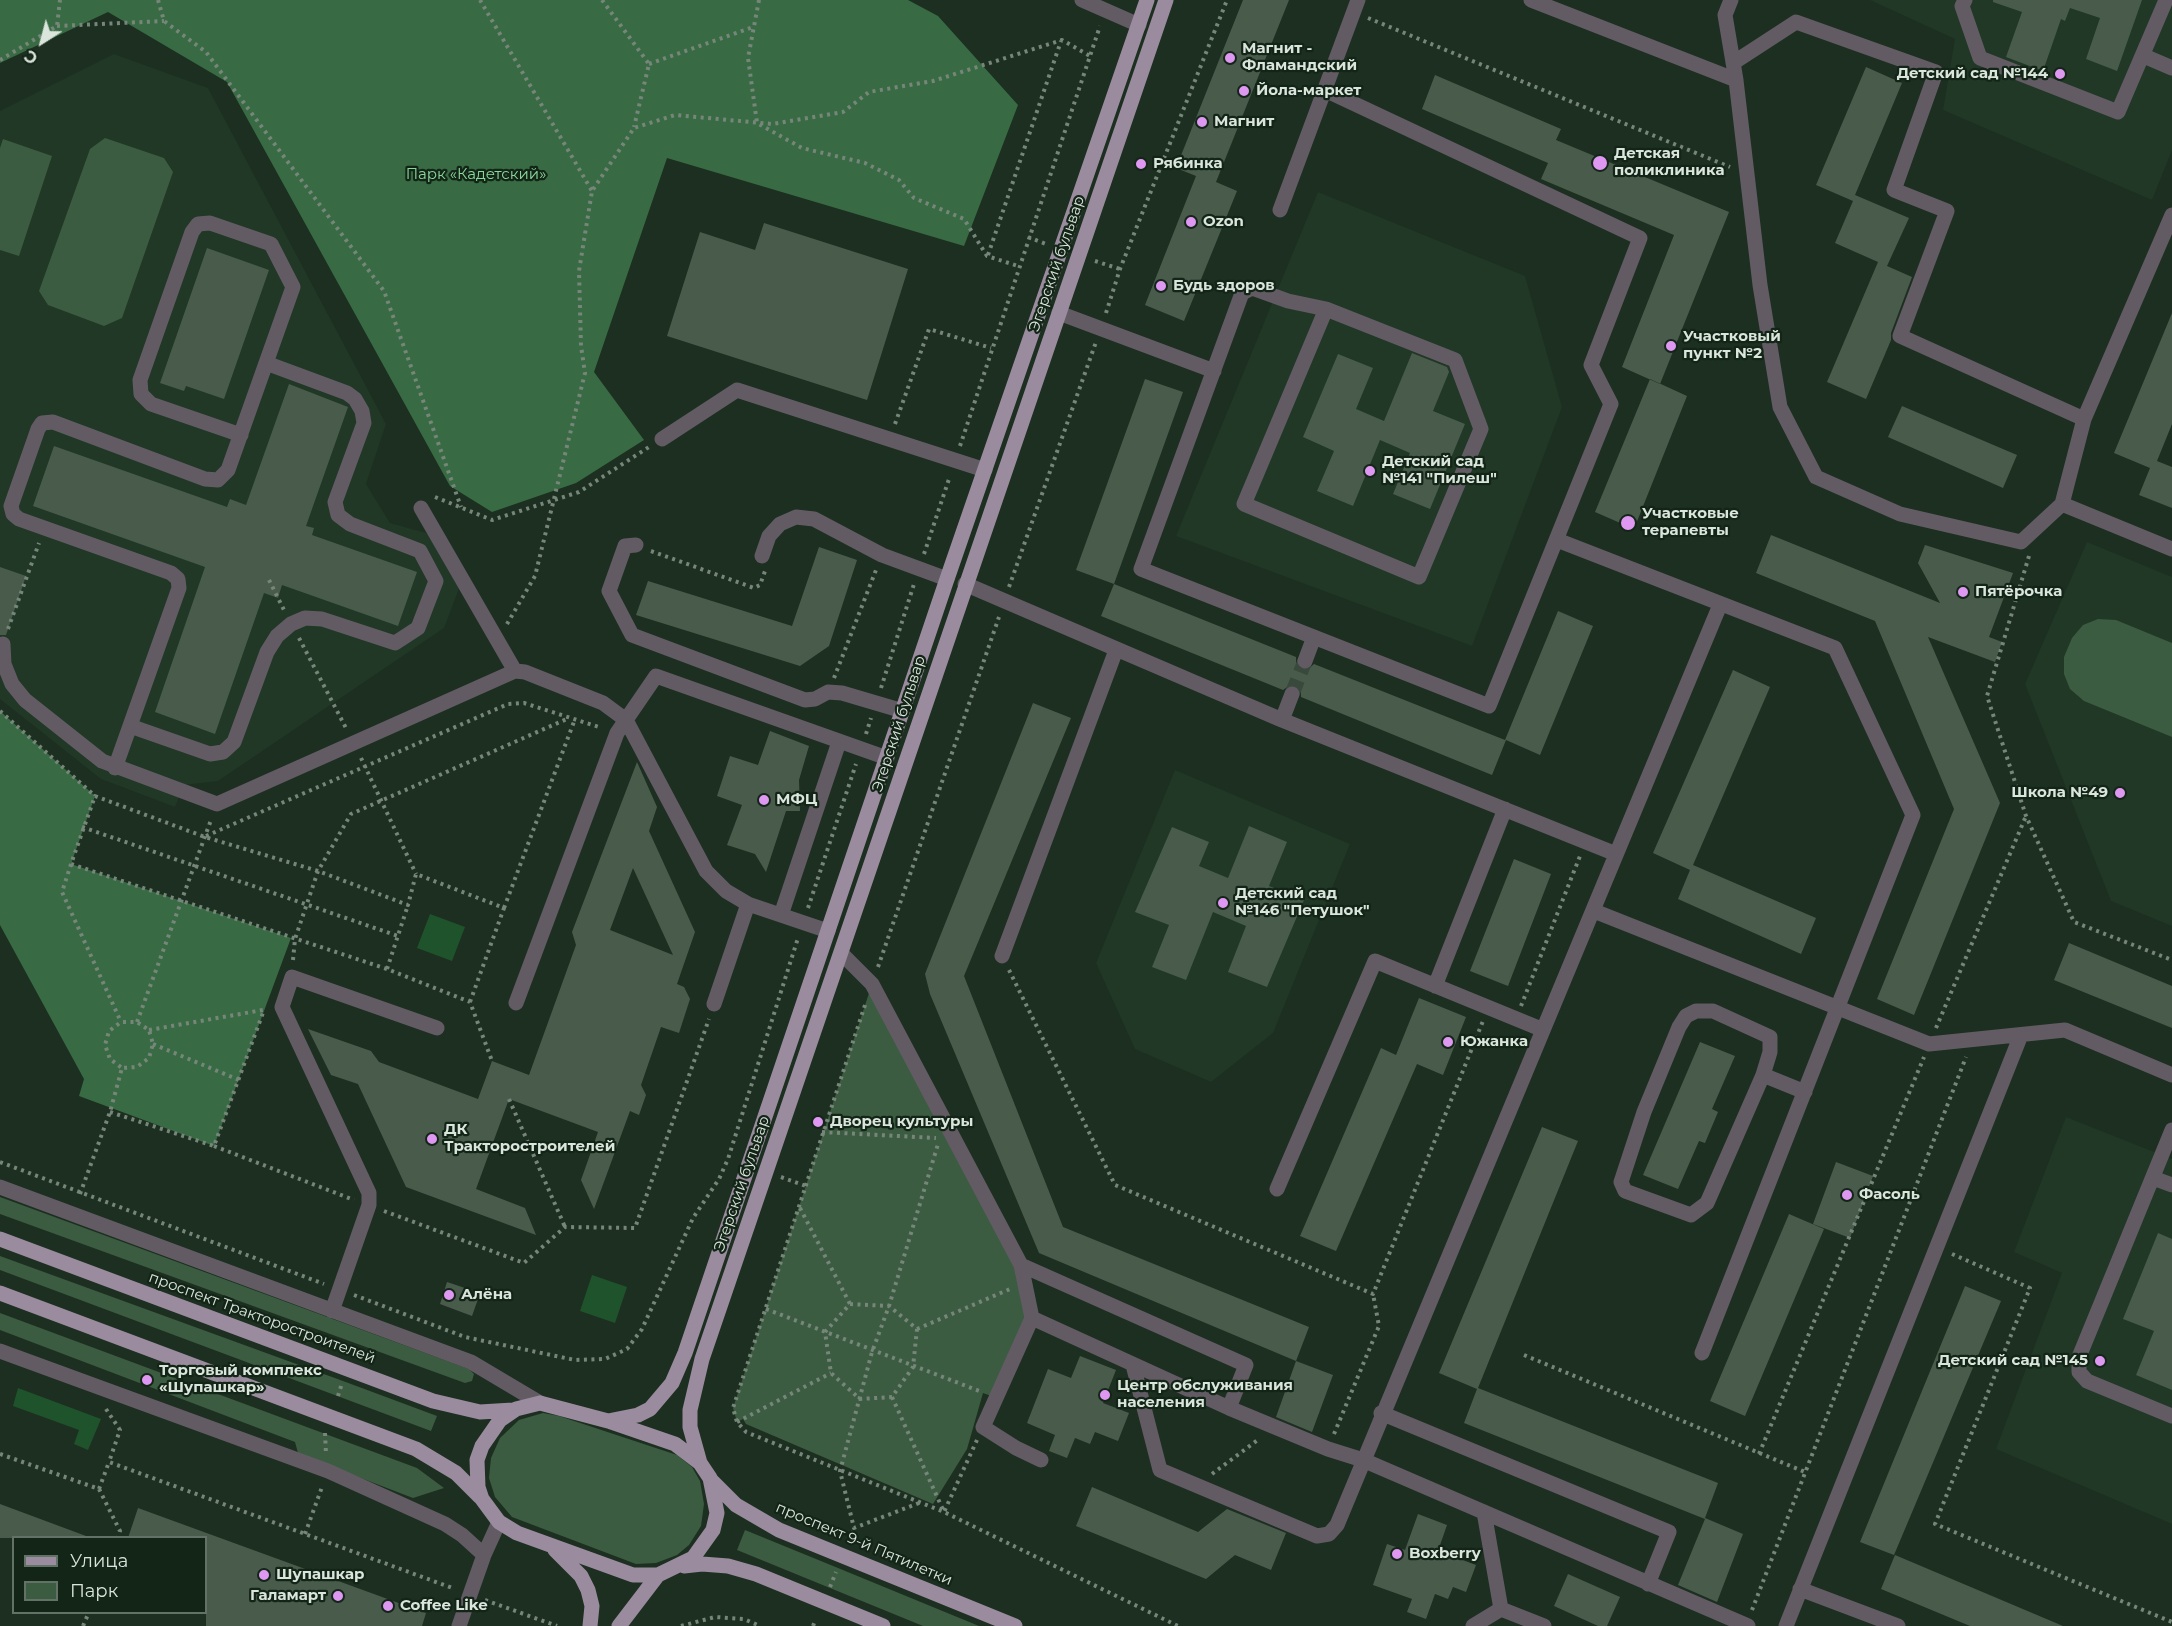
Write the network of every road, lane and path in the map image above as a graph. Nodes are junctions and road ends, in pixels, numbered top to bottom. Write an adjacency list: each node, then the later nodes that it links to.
1 (60, 0): 17 (path)
2 (158, 0): 15 (path)
3 (480, 0): 31 (path)
4 (602, 0): 24 (path)
5 (759, 0): 18 (path)
6 (1082, 0): 16 (street)
7 (1147, 0): 16 (main road, Эгерский бульвар)
8 (1166, 0): 42 (main road, Эгерский бульвар)
9 (1227, 0): 39 (path)
10 (1531, 0): 26 (street)
11 (1731, 0): 23 (street)
12 (1965, 0): 21 (street)
13 (2166, 0): 21 (street)
14 (1356, 6): 27 (street); 30 (path)
15 (164, 21): 17 (path); 54 (path)
16 (1139, 25): 40 (main road, Эгерский бульвар)
17 (57, 26): 22 (path)
18 (754, 27): 24 (path); 28 (path)
19 (1062, 40): 20 (path); 28 (path); 36 (path)
20 (1090, 56)
21 (2144, 56): 25 (street)
22 (0, 60)
23 (1733, 63): 26 (street); 47 (street)
24 (649, 64): 29 (path)
25 (2172, 68)
26 (1736, 80): 30 (street)
27 (1325, 90): 32 (street); 58 (street)
28 (757, 123): 29 (path); 36 (path)
29 (634, 128): 31 (path)
30 (1747, 174): 56 (street)
31 (592, 191): 52 (path)
32 (1280, 210)
33 (2172, 215): 47 (street)
34 (1028, 237): 35 (path)
35 (1047, 244)
36 (987, 256): 38 (path)
37 (1094, 260): 39 (path)
38 (1018, 266)
39 (1120, 269): 43 (path)
40 (1042, 308): 42 (main road); 51 (main road, Эгерский бульвар)
41 (1326, 309): 41 (street); 46 (street)
42 (1059, 313): 43 (street); 64 (main road, Эгерский бульвар)
43 (1101, 328): 46 (street); 65 (path)
44 (992, 348): 49 (path)
45 (266, 363): 48 (street); 48 (street); 81 (street)
46 (1214, 371): 67 (street)
47 (2085, 419): 53 (street)
48 (241, 435): 57 (street)
49 (890, 438): 50 (street); 51 (street)
50 (662, 439): 52 (path)
51 (985, 470): 63 (main road, Эгерский бульвар)
52 (552, 501): 54 (path); 68 (path)
53 (2062, 504): 56 (street); 60 (street)
54 (461, 507): 55 (path)
55 (421, 508): 68 (street)
56 (2037, 527): 90 (path)
57 (44, 528): 69 (path); 81 (street)
58 (1557, 540): 66 (street); 67 (street)
59 (636, 545): 62 (path); 73 (street)
60 (2172, 549)
61 (882, 555): 62 (street); 63 (street); 73 (path)
62 (762, 556)
63 (947, 579): 64 (main road); 76 (main road, Эгерский бульвар)
64 (965, 584): 65 (street); 77 (main road, Эгерский бульвар)
65 (1004, 600): 70 (street); 113 (path)
66 (1720, 605): 94 (street); 120 (street)
67 (1314, 638): 71 (street)
68 (498, 639): 72 (street)
69 (3, 644): 86 (street)
70 (1116, 650): 80 (street); 109 (street)
71 (1305, 661)
72 (515, 671): 79 (street); 88 (street)
73 (828, 693): 76 (street)
74 (1292, 694): 80 (street)
75 (0, 711): 87 (path)
76 (903, 711): 77 (main road); 84 (main road, Эгерский бульвар)
77 (921, 717): 85 (main road, Эгерский бульвар)
78 (572, 719): 82 (path); 92 (path); 97 (path); 102 (path)
79 (626, 720): 82 (street); 83 (street); 100 (street)
80 (1282, 720): 89 (street)
81 (130, 726): 86 (street)
82 (617, 733): 116 (street)
83 (839, 742): 84 (street); 104 (street)
84 (887, 758): 85 (main road); 106 (main road, Эгерский бульвар)
85 (905, 764): 108 (main road, Эгерский бульвар)
86 (115, 768): 88 (street)
87 (95, 796): 91 (path); 92 (path)
88 (217, 804): 92 (path)
89 (1505, 809): 93 (street); 114 (street)
90 (2026, 816): 110 (path); 131 (path)
91 (82, 827): 95 (path); 96 (path)
92 (205, 837): 96 (path); 97 (path)
93 (1585, 842): 94 (street); 122 (path)
94 (1616, 854): 103 (street)
95 (71, 864): 98 (path); 123 (path)
96 (195, 866): 98 (path); 99 (path)
97 (318, 871): 99 (path); 101 (path)
98 (182, 901): 107 (path); 124 (path)
99 (306, 904): 105 (path); 107 (path)
100 (748, 904): 104 (street); 117 (street)
101 (408, 905): 102 (path); 105 (path)
102 (504, 909): 115 (path)
103 (1593, 911): 120 (street); 126 (street)
104 (780, 915): 106 (street)
105 (398, 936): 111 (path)
106 (826, 938): 108 (main road); 186 (main road, Эгерский бульвар)
107 (295, 939): 111 (path); 112 (path)
108 (844, 945): 113 (street); 196 (main road, Эгерский бульвар)
109 (1002, 956): 160 (path)
110 (2172, 960)
111 (387, 969): 115 (path)
112 (292, 977): 118 (street); 125 (street)
113 (872, 984): 141 (path); 156 (street)
114 (1435, 986): 119 (street); 148 (street)
115 (470, 1002): 132 (path)
116 (516, 1003)
117 (714, 1004): 152 (path)
118 (282, 1007): 121 (path); 164 (street)
119 (1489, 1007): 122 (street); 160 (path)
120 (1838, 1008): 131 (street); 137 (street)
121 (264, 1010): 127 (path); 136 (path)
122 (1516, 1018): 126 (street)
123 (121, 1022): 124 (path); 133 (path)
124 (137, 1022): 127 (path)
125 (437, 1029)
126 (1541, 1029): 184 (street)
127 (149, 1030): 130 (path)
128 (2021, 1035): 129 (street); 134 (street); 154 (street)
129 (1973, 1040): 131 (street); 198 (path)
130 (153, 1044): 133 (path); 136 (path)
131 (1929, 1044): 192 (path)
132 (492, 1061)
133 (122, 1068): 139 (path)
134 (2172, 1075)
135 (1763, 1076): 135 (street); 137 (street)
136 (239, 1080): 139 (path)
137 (1805, 1092): 170 (street)
138 (509, 1099): 152 (path)
139 (110, 1112): 149 (path)
140 (2172, 1130): 144 (street)
141 (822, 1132): 146 (path); 162 (path)
142 (0, 1162): 149 (path)
143 (774, 1175): 146 (path)
144 (2153, 1178): 145 (street); 185 (street)
145 (2172, 1185)
146 (806, 1186): 150 (path)
147 (0, 1187): 151 (street)
148 (1277, 1189)
149 (81, 1192): 151 (path); 158 (path)
150 (799, 1208): 161 (path); 163 (path)
151 (72, 1214): 164 (street)
152 (566, 1227): 155 (path)
153 (0, 1239): 183 (main road, проспект Тракторостроителей)
154 (1936, 1248): 217 (street); 221 (path)
155 (524, 1263)
156 (1021, 1265): 157 (street); 182 (street)
157 (1025, 1283): 165 (street); 166 (path)
158 (326, 1285)
159 (0, 1293): 202 (main road)
160 (1373, 1294): 190 (path)
161 (850, 1304): 162 (path); 167 (path)
162 (889, 1306): 166 (path); 169 (path)
163 (766, 1309): 167 (path); 187 (path)
164 (332, 1311): 180 (street)
165 (1032, 1318): 172 (street); 178 (street)
166 (917, 1329): 173 (path)
167 (825, 1332): 169 (path); 174 (path)
168 (0, 1351): 211 (street)
169 (872, 1352): 173 (path); 179 (path)
170 (1702, 1353)
171 (1524, 1355): 192 (path)
172 (1133, 1365): 182 (street); 200 (street)
173 (913, 1367): 177 (path); 178 (path)
174 (831, 1373): 179 (path); 187 (path)
175 (343, 1381): 176 (path)
176 (338, 1396)
177 (892, 1397): 179 (path); 204 (path)
178 (997, 1398): 188 (street)
179 (860, 1399): 197 (path)
180 (540, 1403): 183 (main road); 186 (main road)
181 (97, 1406): 195 (path)
182 (1229, 1408): 189 (street)
183 (516, 1409): 202 (main road)
184 (1381, 1413): 194 (street); 215 (street)
185 (2172, 1416)
186 (608, 1420): 196 (main road)
187 (737, 1422): 197 (path)
188 (983, 1427): 193 (street); 204 (path)
189 (1275, 1427): 190 (street); 200 (path)
190 (1328, 1449): 194 (street)
191 (0, 1454): 201 (path)
192 (1759, 1454): 198 (path)
193 (1041, 1460)
194 (1363, 1460): 200 (street); 205 (street)
195 (109, 1462): 201 (path); 218 (path)
196 (700, 1463): 199 (main road)
197 (840, 1472): 203 (path); 207 (path)
198 (1805, 1472): 233 (path)
199 (710, 1478): 212 (main road); 229 (main road, проспект 9-й Пятилетки)
200 (1197, 1485)
201 (99, 1489): 209 (path)
202 (482, 1499): 206 (main road)
203 (920, 1503): 204 (path); 207 (path)
204 (944, 1512): 230 (path)
205 (1484, 1512): 215 (street); 219 (street)
206 (499, 1522): 210 (main road); 211 (street)
207 (854, 1528): 208 (path)
208 (852, 1534)
209 (119, 1536)
210 (551, 1546): 214 (main road); 224 (main road)
211 (484, 1555): 218 (street)
212 (678, 1567): 214 (main road); 228 (main road)
213 (838, 1568): 216 (path)
214 (658, 1575): 225 (main road)
215 (1647, 1584): 220 (street)
216 (830, 1588)
217 (1800, 1589): 234 (street); 235 (street)
218 (470, 1595): 222 (street); 223 (path)
219 (1501, 1609): 231 (street); 232 (street)
220 (1723, 1621): 233 (street)
221 (2172, 1622)
222 (459, 1626)
223 (558, 1626)
224 (590, 1626)
225 (618, 1626)
226 (681, 1626): 227 (path)
227 (760, 1626)
228 (883, 1626)
229 (1015, 1626)
230 (1178, 1626)
231 (1473, 1626)
232 (1544, 1626)
233 (1747, 1626)
234 (1786, 1626)
235 (1898, 1626)

